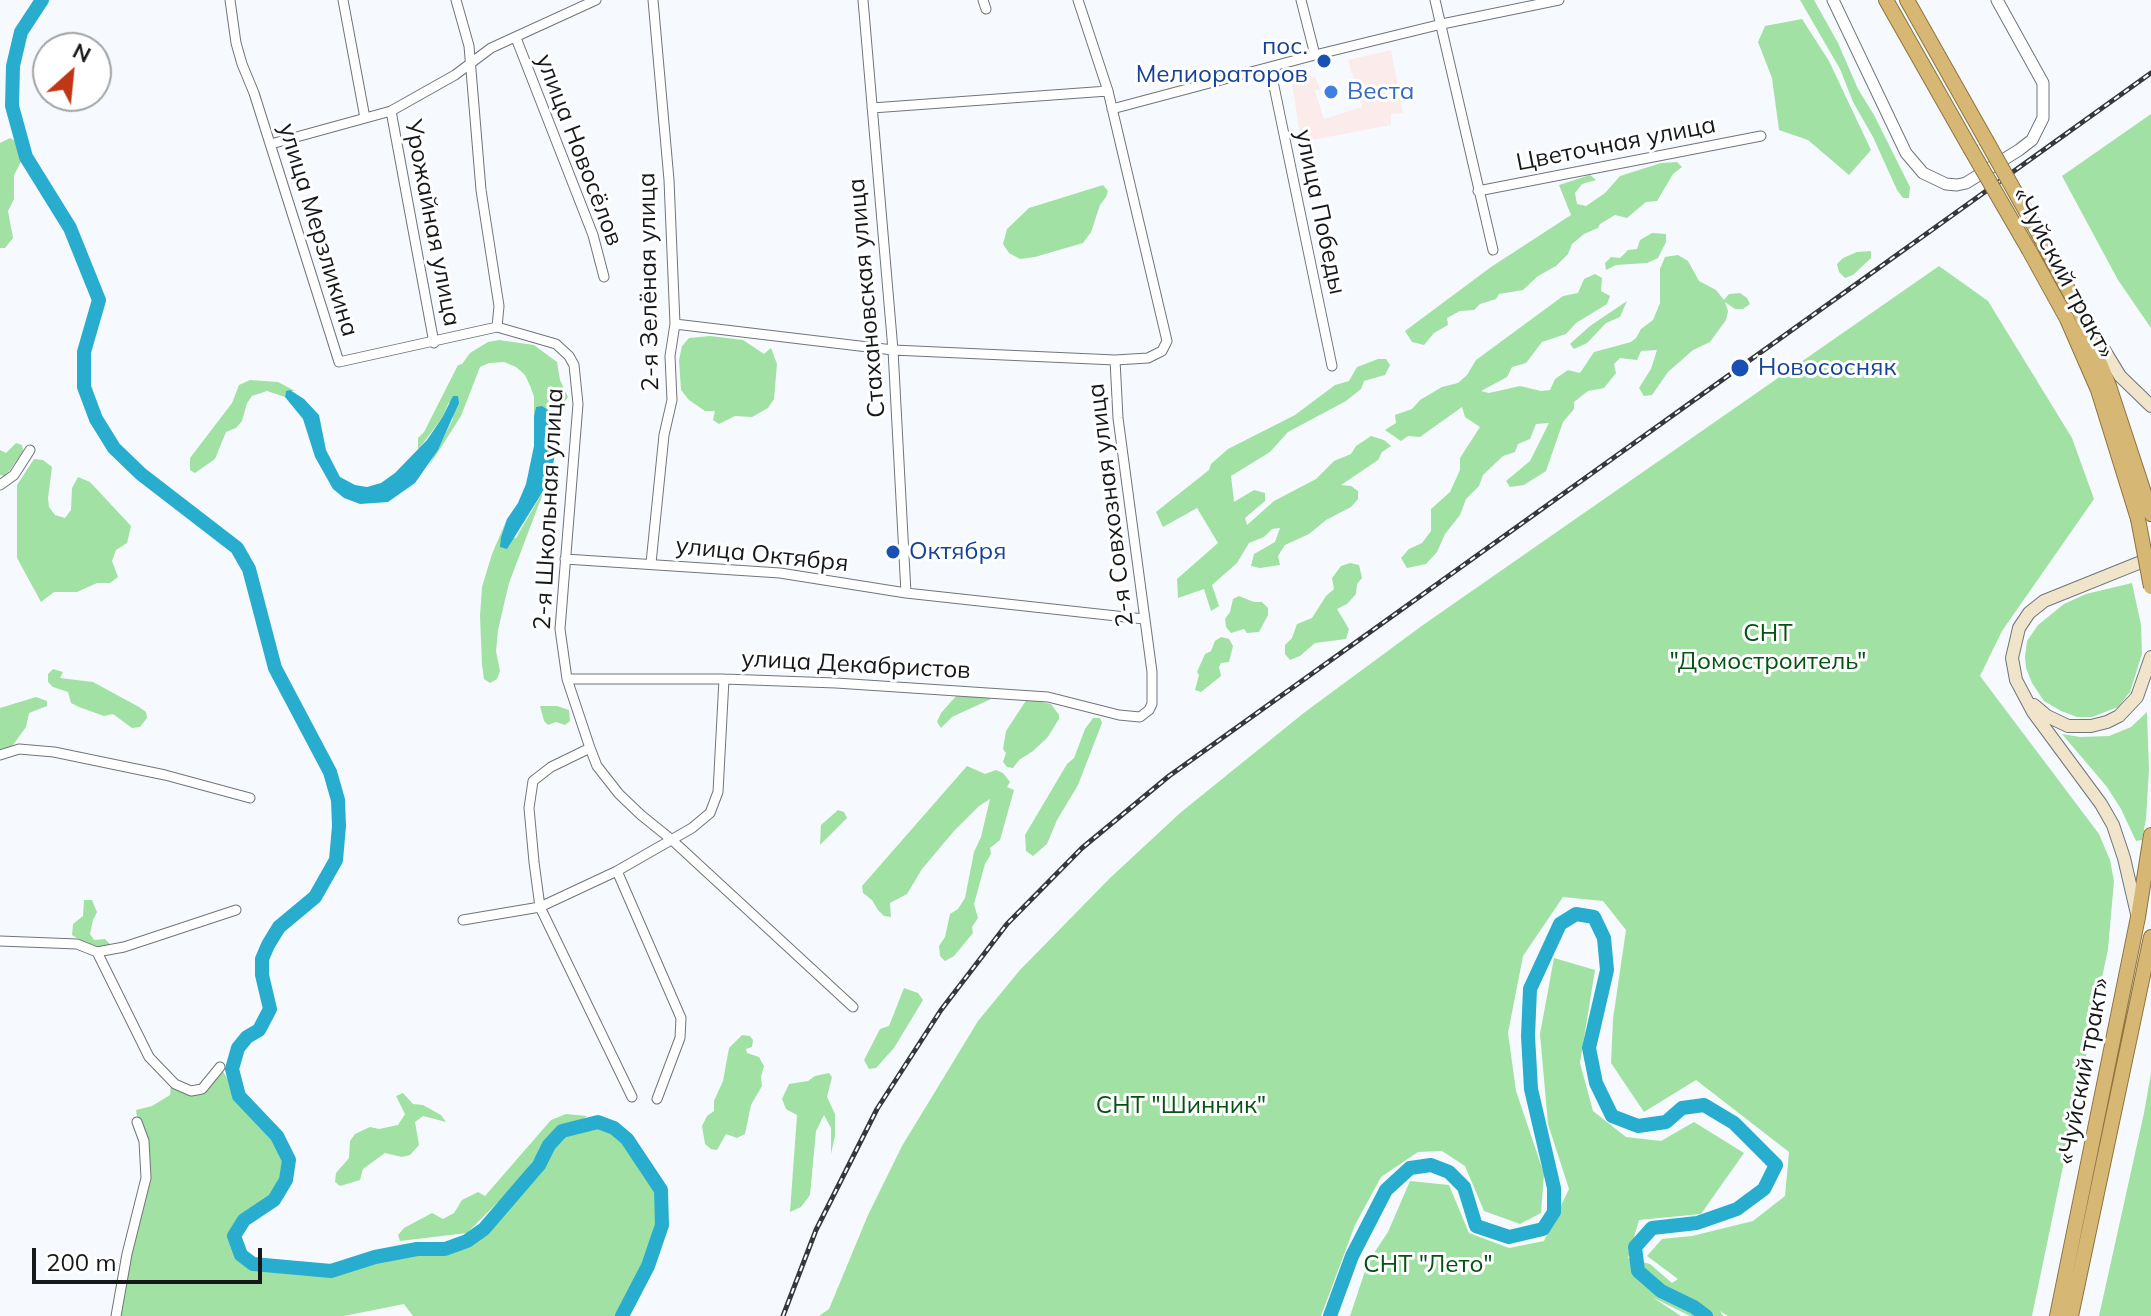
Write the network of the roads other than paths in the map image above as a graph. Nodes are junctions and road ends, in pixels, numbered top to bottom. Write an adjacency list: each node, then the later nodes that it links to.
1 (230, 0): 26 (street, улица Мерзликина)
2 (343, 0): 24 (street, Урожайная улица)
3 (456, 0): 18 (street)
4 (596, 0): 16 (street)
5 (653, 0): 31 (street, 2-я Зелёная улица)
6 (863, 0): 21 (street, Стахановская улица)
7 (1078, 0): 20 (street, 2-я Совхозная улица)
8 (1301, 0): 17 (street)
9 (1435, 0): 15 (street)
10 (1559, 0): 15 (street)
11 (1833, 0): 14 (street)
12 (1886, 0): 40 (highway, «Чуйский тракт», bridge)
13 (1907, 0): 30 (highway, «Чуйский тракт», bridge)
14 (1997, 0)
15 (1442, 24): 17 (street); 27 (street)
16 (516, 38): 18 (street); 29 (street, улица Новосёлов)
17 (1315, 55): 19 (street)
18 (470, 61): 23 (street); 32 (street)
19 (1270, 67): 22 (street); 36 (street, улица Победы)
20 (1108, 91): 21 (street); 22 (street, 2-я Совхозная улица)
21 (872, 108): 34 (street, Стахановская улица)
22 (1112, 109): 35 (street, 2-я Совхозная улица)
23 (391, 111): 24 (street); 33 (street, Урожайная улица)
24 (365, 118): 26 (street)
25 (1761, 136): 27 (street, Цветочная улица)
26 (271, 144): 33 (street, улица Мерзликина)
27 (1478, 191): 28 (street)
28 (1493, 250)
29 (604, 277)
30 (2079, 310): 37 (main road); 40 (highway, «Чуйский тракт»)
31 (675, 324): 34 (street); 43 (street, 2-я Зелёная улица)
32 (497, 327): 33 (street, улица Мерзликина); 42 (street, 2-я Школьная улица)
33 (434, 343)
34 (893, 350): 35 (street); 45 (street, Стахановская улица)
35 (1115, 360): 46 (street, 2-я Совхозная улица)
36 (1332, 366)
37 (2151, 406)
38 (30, 450): 39 (street)
39 (0, 485)
40 (2144, 517): 44 (highway, «Чуйский тракт», bridge)
41 (2151, 558): 50 (main road)
42 (565, 559): 43 (street, улица Октября); 48 (street, 2-я Школьная улица)
43 (651, 563): 45 (street, улица Октября)
44 (2151, 587)
45 (906, 593): 46 (street, улица Октября)
46 (1144, 619): 51 (street, 2-я Совхозная улица)
47 (2151, 657): 50 (main road)
48 (567, 679): 49 (street, улица Декабристов); 52 (street, 2-я Школьная улица)
49 (724, 679): 51 (street, улица Декабристов); 56 (street)
50 (2021, 690): 60 (main road)
51 (1140, 717)
52 (590, 748): 56 (street, 2-я Школьная улица); 58 (street)
53 (0, 755): 54 (street)
54 (250, 798)
55 (2151, 835): 60 (highway, «Чуйский тракт»)
56 (672, 840): 57 (street); 65 (street, 2-я Школьная улица)
57 (617, 871): 58 (street); 68 (street)
58 (540, 907): 61 (street); 67 (street)
59 (236, 910): 64 (street)
60 (2138, 917): 71 (highway, «Чуйский тракт»)
61 (463, 920)
62 (2151, 937): 72 (highway, «Чуйский тракт»)
63 (0, 941): 64 (street)
64 (97, 952): 66 (street)
65 (853, 1007)
66 (220, 1067)
67 (632, 1097)
68 (657, 1099)
69 (137, 1122): 70 (street)
70 (116, 1316)
71 (2057, 1316)
72 (2071, 1316)

